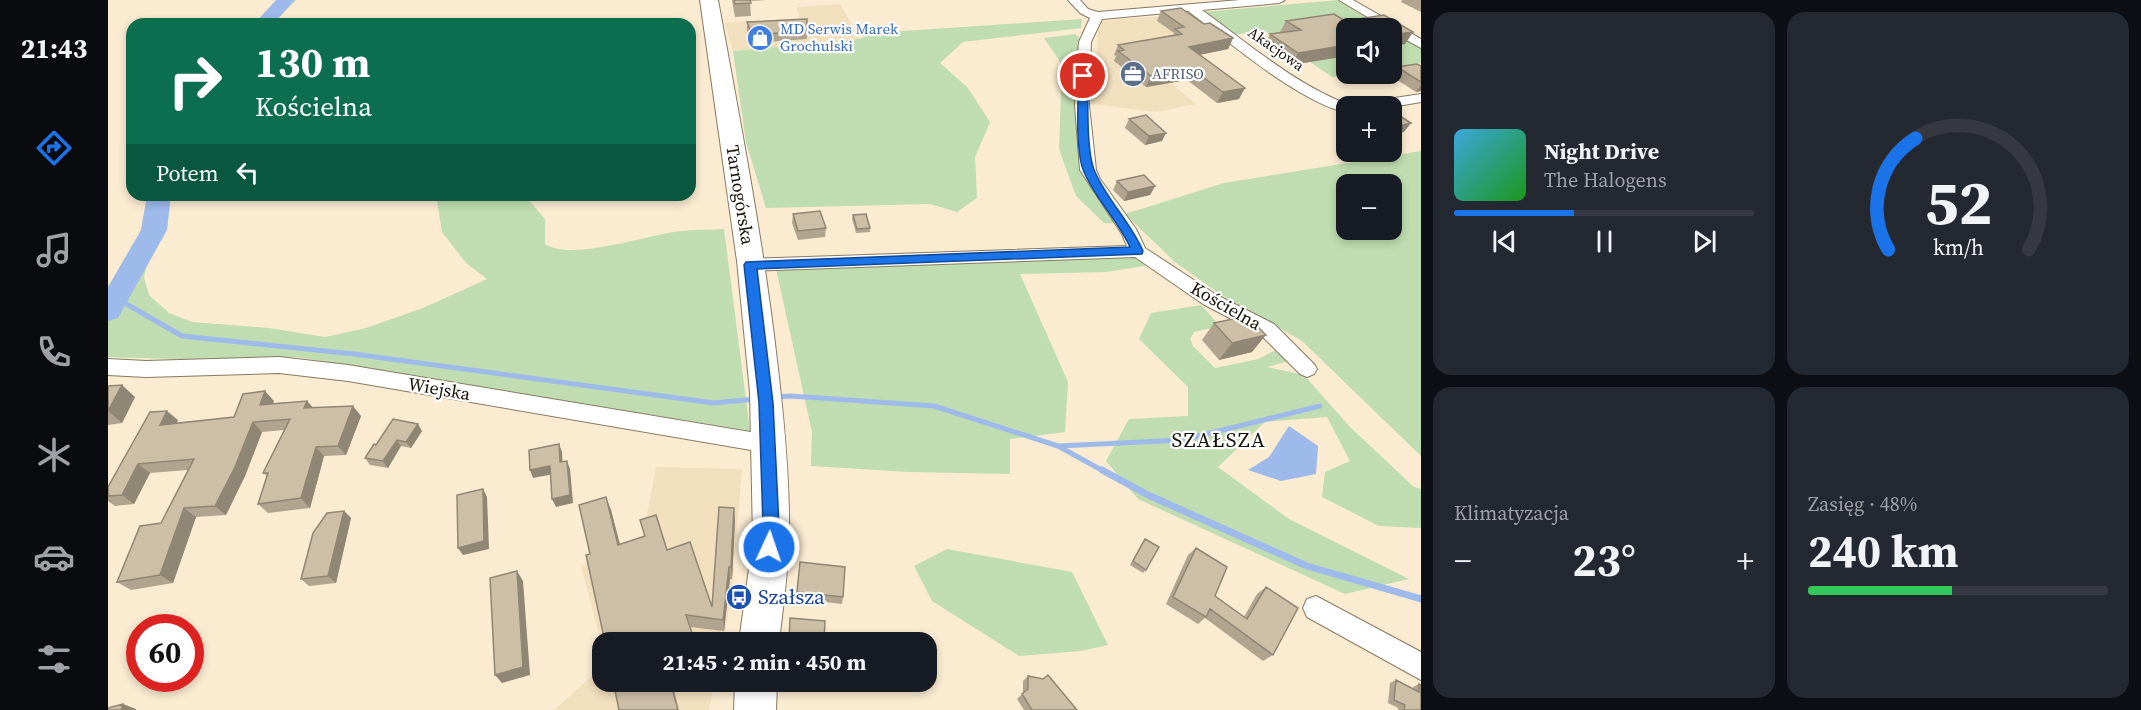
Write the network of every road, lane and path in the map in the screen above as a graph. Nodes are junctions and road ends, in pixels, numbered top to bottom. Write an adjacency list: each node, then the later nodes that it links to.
1 (710, 0): 12 (main road, Tarnogórska)
2 (1074, 0): 6 (street)
3 (1279, 0): 5 (street)
4 (1345, 0): 7 (street)
5 (1191, 8): 6 (street); 10 (street, Akacjowa)
6 (1097, 16): 11 (street, Kościelna)
7 (1421, 45)
8 (1421, 98): 9 (street)
9 (1402, 101)
10 (1336, 105)
11 (1137, 251): 12 (street); 14 (street, Kościelna)
12 (751, 265): 15 (main road, Tarnogórska)
13 (108, 367): 15 (street, Wiejska)
14 (1307, 369)
15 (768, 433): 17 (main road, Tarnogórska)
16 (1316, 608): 18 (street)
17 (760, 632)
18 (1421, 667)
19 (756, 692): 20 (main road)
20 (755, 710)

